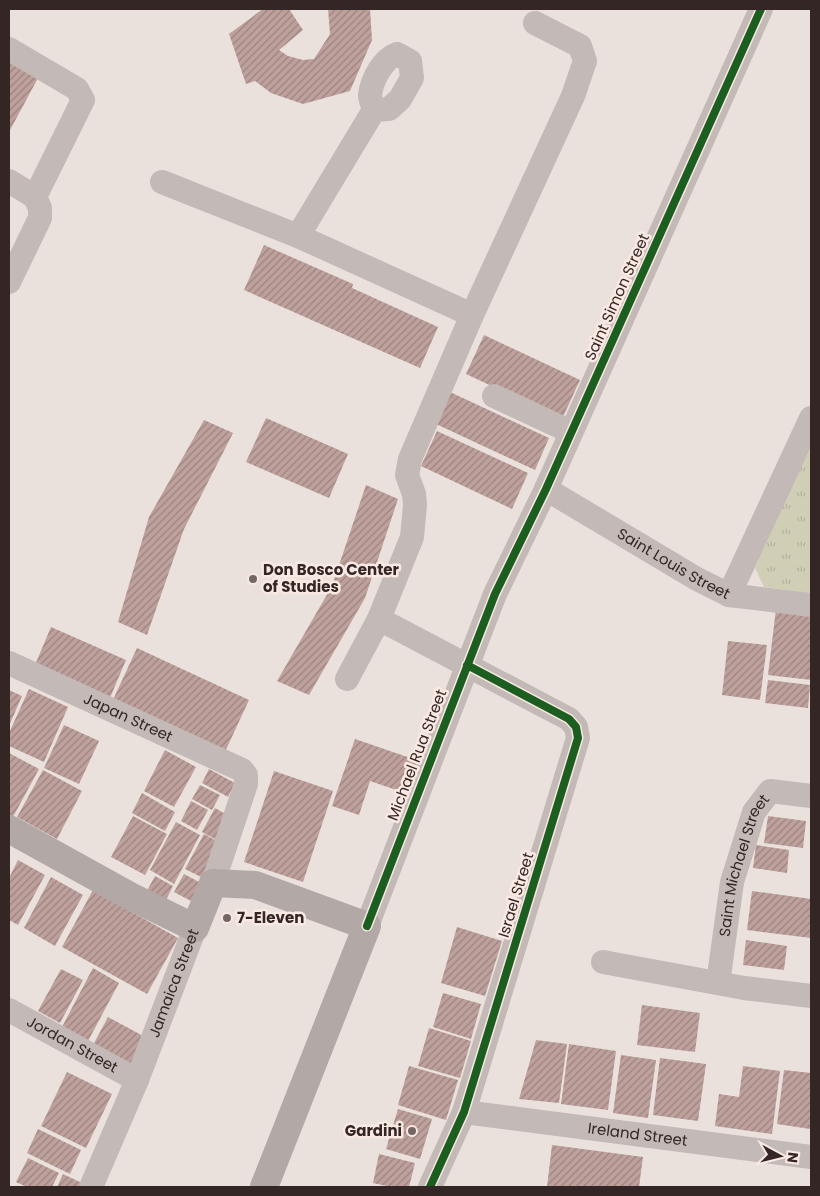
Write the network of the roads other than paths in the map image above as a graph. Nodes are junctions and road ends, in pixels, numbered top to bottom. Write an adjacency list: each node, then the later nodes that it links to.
1 (761, 9): 13 (street, Saint Simon Street)
2 (535, 23): 10 (street)
3 (9, 49): 7 (street)
4 (374, 110): 8 (street)
5 (9, 181): 7 (street)
6 (162, 182): 8 (street)
7 (35, 197): 9 (street)
8 (298, 236): 10 (street)
9 (9, 282)
10 (472, 314): 18 (street)
11 (494, 396): 13 (street)
12 (811, 418): 16 (street)
13 (571, 432): 14 (street, Saint Simon Street)
14 (546, 489): 15 (street, Saint Simon Street); 16 (street, Saint Louis Street)
15 (495, 594): 20 (street, Michael Rua Street)
16 (729, 595): 17 (street, Saint Louis Street)
17 (811, 605)
18 (379, 618): 20 (street, Israel Street); 21 (street)
19 (9, 664): 22 (street, Japan Street)
20 (467, 665): 26 (street, Michael Rua Street); 33 (street, Israel Street)
21 (347, 679)
22 (246, 775): 25 (street, Jamaica Street)
23 (811, 796): 29 (street, Saint Michael Street)
24 (9, 829): 27 (main road)
25 (214, 883): 26 (main road); 27 (main road, Jamaica Street)
26 (366, 926): 36 (main road, Michael Rua Street)
27 (194, 928): 32 (street, Jamaica Street)
28 (602, 962): 29 (street)
29 (718, 982): 30 (street)
30 (811, 996)
31 (9, 1010): 32 (street, Jordan Street)
32 (137, 1080): 35 (street, Jamaica Street)
33 (464, 1112): 34 (street, Ireland Street); 37 (street, Israel Street)
34 (811, 1157)
35 (91, 1187)
36 (264, 1187)
37 (430, 1187)

